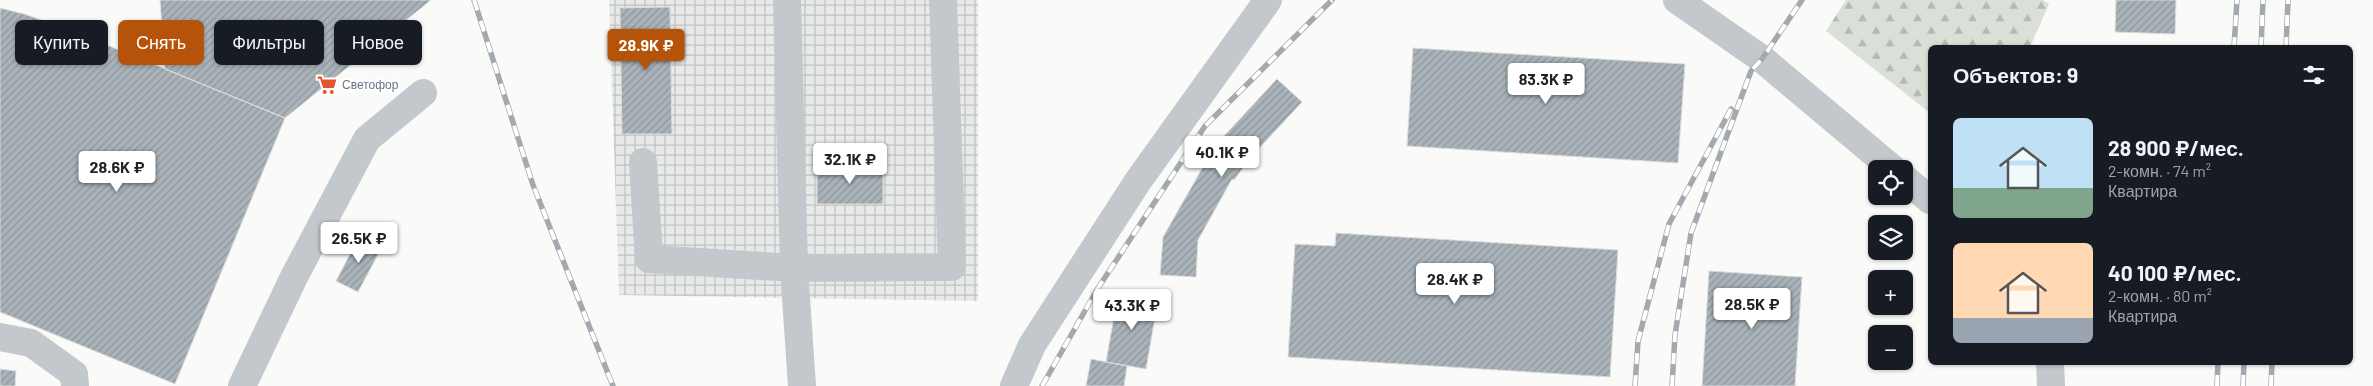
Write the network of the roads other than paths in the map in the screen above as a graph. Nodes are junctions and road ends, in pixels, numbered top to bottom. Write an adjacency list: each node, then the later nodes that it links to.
1 (788, 0): 10 (lane)
2 (943, 0): 10 (lane)
3 (1268, 0): 16 (lane)
4 (1677, 0): 6 (lane)
5 (423, 92): 14 (lane)
6 (1882, 160)
7 (642, 162): 10 (lane)
8 (1913, 186): 9 (lane)
9 (1928, 198)
10 (794, 268): 15 (lane)
11 (0, 337): 13 (lane)
12 (2050, 365): 17 (lane)
13 (75, 386)
14 (242, 386)
15 (802, 386)
16 (1014, 386)
17 (2051, 386)

